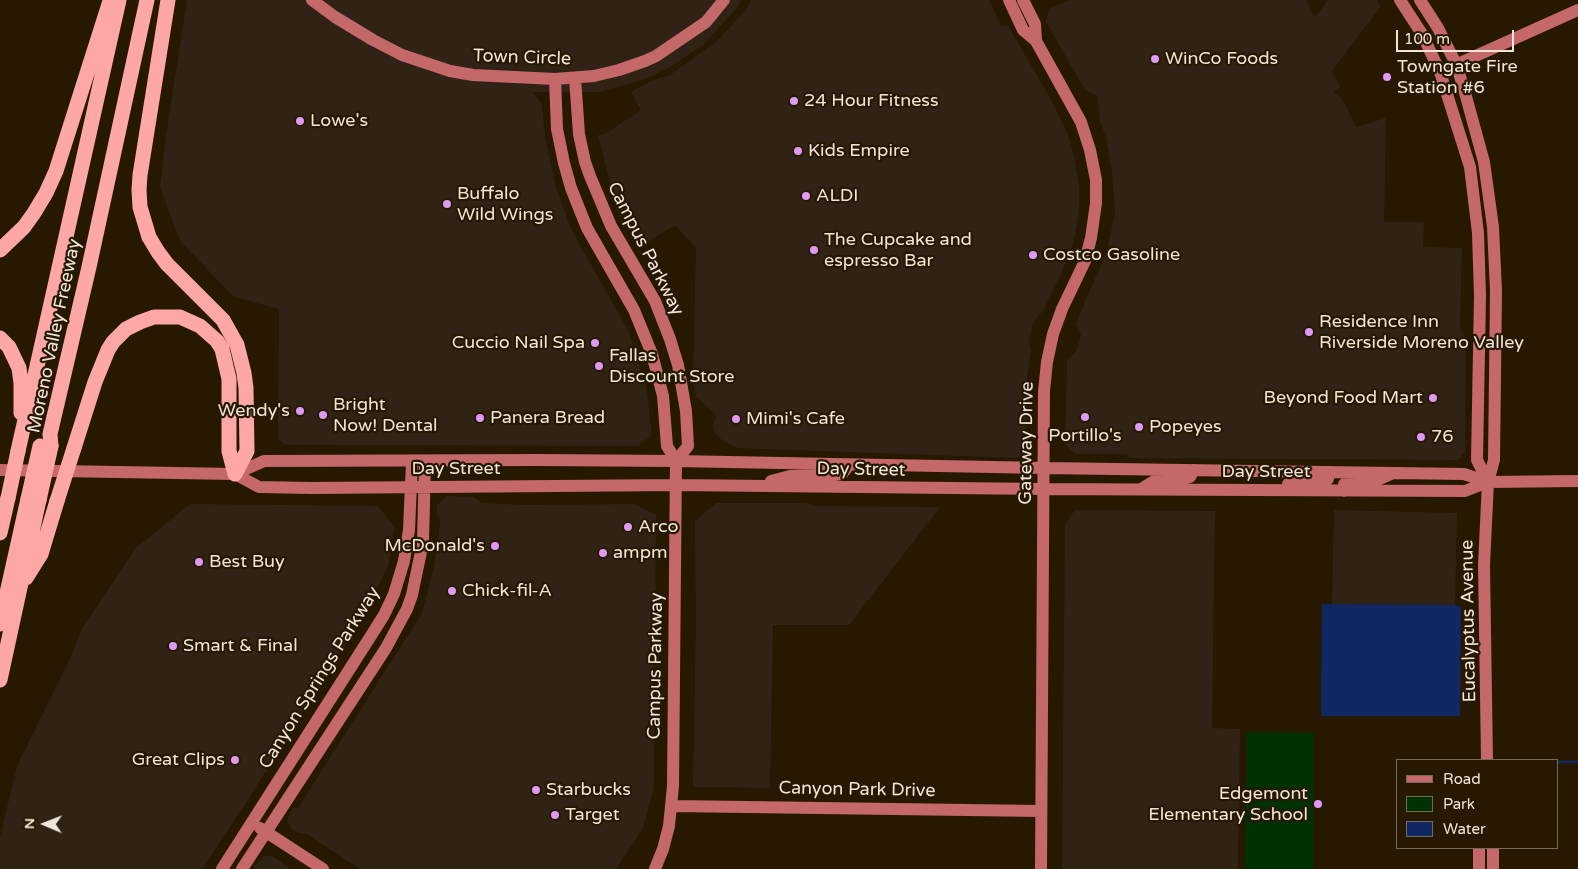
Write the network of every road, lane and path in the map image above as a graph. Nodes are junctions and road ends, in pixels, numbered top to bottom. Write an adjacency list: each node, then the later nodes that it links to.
1 (110, 0): 18 (highway)
2 (119, 0): 23 (highway, Moreno Valley Freeway)
3 (147, 0): 43 (highway, Moreno Valley Freeway, bridge)
4 (168, 0): 32 (highway)
5 (312, 0): 16 (main road, Town Circle)
6 (724, 0): 15 (main road, Town Circle)
7 (1009, 0): 12 (main road, Gateway Drive)
8 (1023, 0): 12 (main road, Gateway Drive)
9 (1400, 0): 14 (main road, Eucalyptus Avenue)
10 (1420, 0): 13 (main road, Eucalyptus Avenue)
11 (1578, 10): 13 (main road)
12 (1036, 41): 27 (main road, Gateway Drive)
13 (1456, 64): 14 (main road); 19 (main road, Eucalyptus Avenue)
14 (1440, 72): 17 (main road, Eucalyptus Avenue)
15 (575, 78): 16 (main road, Town Circle); 24 (main road, Campus Parkway)
16 (555, 79): 24 (main road, Campus Parkway)
17 (1478, 233): 19 (main road); 20 (main road, Eucalyptus Avenue)
18 (0, 250)
19 (1495, 313): 22 (main road, Eucalyptus Avenue)
20 (1479, 325): 22 (main road); 34 (main road, Eucalyptus Avenue)
21 (0, 338): 23 (highway)
22 (1494, 405): 34 (main road, Eucalyptus Avenue)
23 (19, 447): 44 (highway, Moreno Valley Freeway, bridge)
24 (676, 461): 25 (main road, Day Street); 26 (main road, Day Street); 35 (main road, Campus Parkway)
25 (418, 462): 32 (main road, Day Street); 36 (main road, Canyon Springs Parkway); 37 (main road, Canyon Springs Parkway)
26 (849, 464): 27 (main road, Day Street); 38 (main road)
27 (1044, 468): 29 (main road, Day Street); 39 (main road, Gateway Drive)
28 (0, 470): 32 (main road, Day Street)
29 (1194, 470): 30 (main road, Day Street); 40 (main road)
30 (1329, 472): 31 (main road, Day Street); 41 (main road)
31 (1393, 473): 34 (main road, Day Street); 42 (main road)
32 (235, 474): 36 (main road, Day Street); 45 (highway, bridge)
33 (1578, 481): 34 (main road, Day Street)
34 (1488, 482): 42 (main road, Day Street); 48 (main road, Eucalyptus Avenue)
35 (676, 485): 37 (main road, Day Street); 38 (main road, Day Street); 49 (main road, Campus Parkway)
36 (411, 486): 37 (main road, Day Street); 51 (main road, Canyon Springs Parkway)
37 (424, 486): 52 (main road, Canyon Springs Parkway)
38 (754, 486): 39 (main road, Day Street)
39 (1044, 489): 40 (main road, Day Street); 50 (main road, Gateway Drive)
40 (1141, 489): 41 (main road, Day Street)
41 (1268, 489): 42 (main road, Day Street)
42 (1344, 491)
43 (34, 499): 45 (highway, Moreno Valley Freeway); 46 (highway)
44 (0, 533)
45 (20, 588): 47 (highway, Moreno Valley Freeway)
46 (0, 624)
47 (0, 680)
48 (1487, 759)
49 (672, 806): 50 (main road, Canyon Park Drive); 58 (main road, Campus Parkway)
50 (1041, 810): 59 (main road, Gateway Drive)
51 (252, 822): 52 (main road); 55 (main road, Canyon Springs Parkway)
52 (267, 833): 56 (main road, Canyon Springs Parkway); 57 (main road)
53 (1479, 849): 60 (main road)
54 (1494, 849): 61 (main road)
55 (222, 869)
56 (242, 869)
57 (323, 869)
58 (655, 869)
59 (1041, 869)
60 (1479, 869)
61 (1493, 869)

